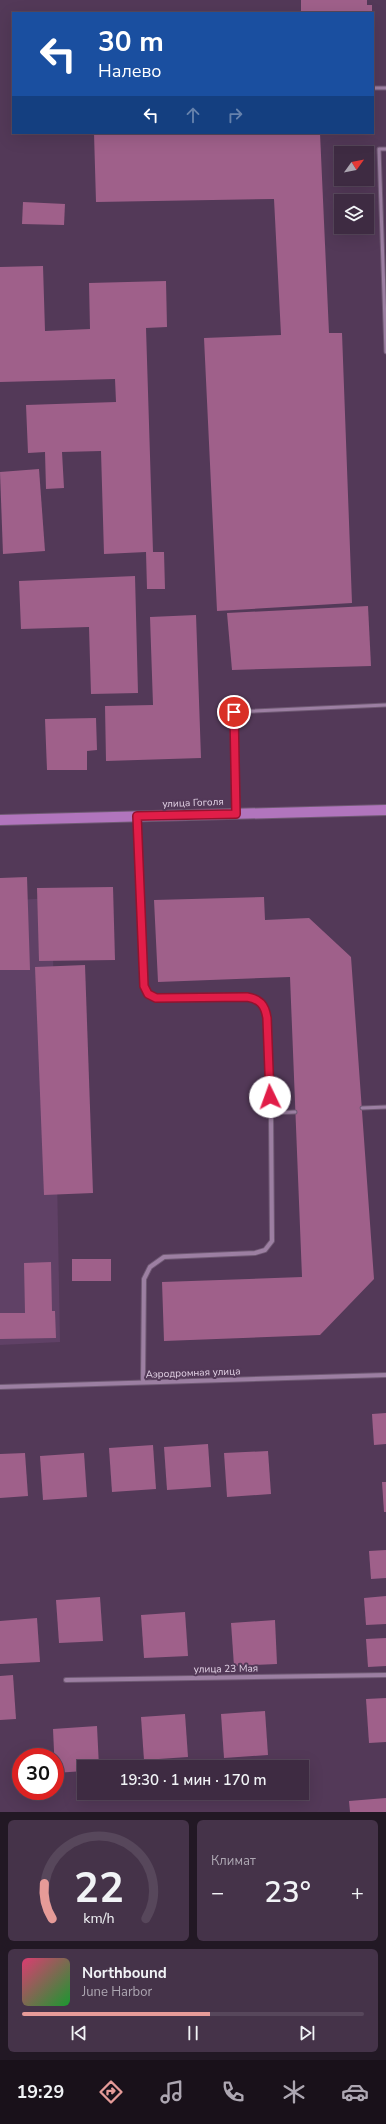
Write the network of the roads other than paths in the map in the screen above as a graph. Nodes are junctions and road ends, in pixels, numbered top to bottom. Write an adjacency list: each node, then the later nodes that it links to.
1 (374, 88): 2 (lane)
2 (386, 88)
3 (386, 150): 4 (lane)
4 (386, 352)
5 (386, 705): 7 (lane)
6 (386, 810): 7 (main road, улица Гоголя)
7 (236, 814): 8 (main road, улица Гоголя)
8 (137, 816): 9 (main road, улица Гоголя); 13 (street)
9 (0, 820)
10 (386, 1107): 11 (lane)
11 (362, 1108)
12 (295, 1112): 13 (lane)
13 (271, 1113): 15 (street)
14 (386, 1375): 15 (street, Аэродромная улица)
15 (144, 1382): 16 (street, Аэродромная улица)
16 (0, 1387)
17 (386, 1674): 18 (street, улица 23 Мая)
18 (66, 1680)

